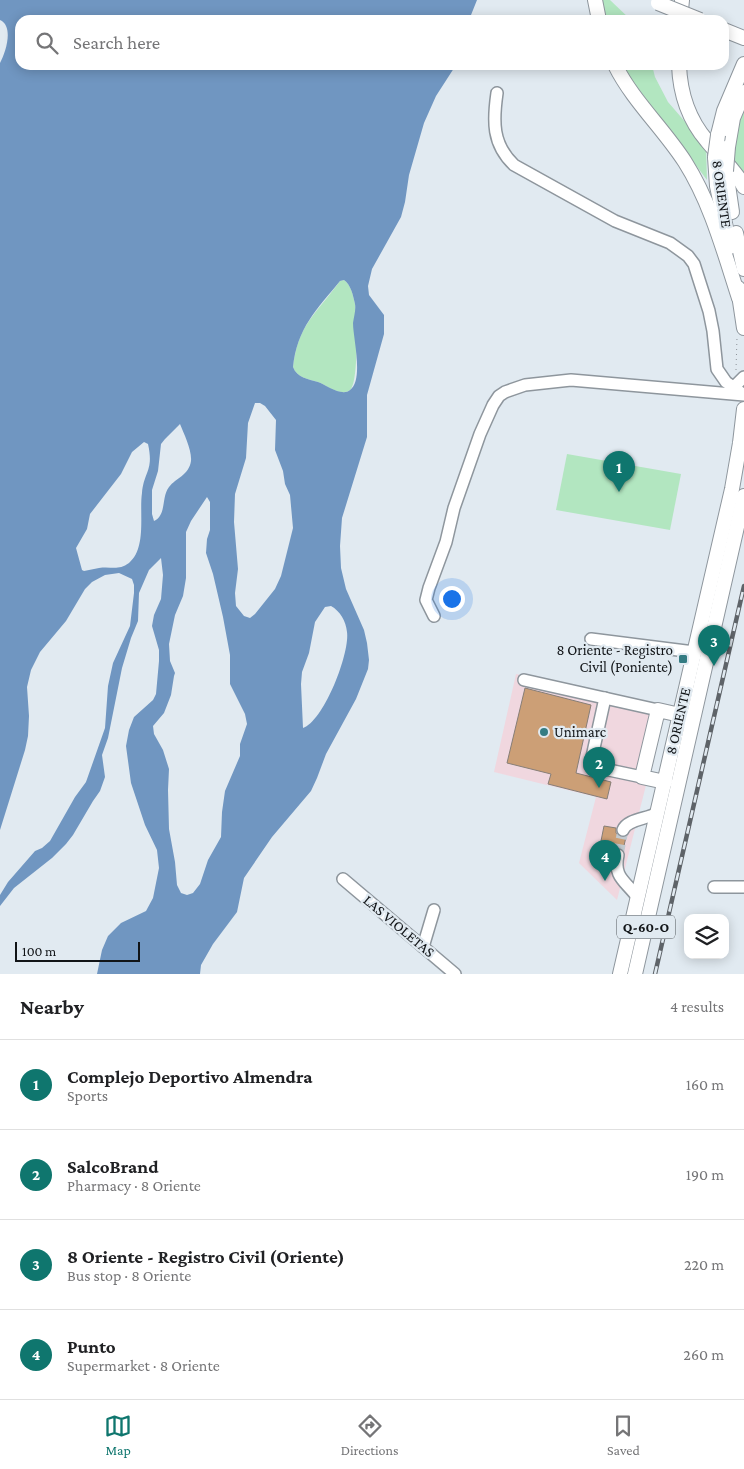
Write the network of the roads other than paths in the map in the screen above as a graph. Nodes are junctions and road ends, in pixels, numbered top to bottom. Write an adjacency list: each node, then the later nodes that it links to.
1 (595, 0): 4 (main road)
2 (682, 0): 5 (main road)
3 (656, 1): 6 (main road, bridge)
4 (598, 15)
5 (680, 15)
6 (688, 15)
7 (729, 32): 8 (main road)
8 (744, 38)
9 (744, 64): 16 (main road, 8 ORIENTE, bridge)
10 (618, 70): 16 (main road)
11 (680, 70): 14 (main road)
12 (744, 92): 15 (main road, 8 ORIENTE, bridge)
13 (497, 93): 18 (street)
14 (744, 187)
15 (744, 269)
16 (739, 298): 17 (main road, 8 ORIENTE)
17 (741, 331)
18 (738, 383): 19 (street)
19 (744, 395): 22 (street)
20 (744, 409): 24 (main road, 8 ORIENTE / Q-60-O)
21 (744, 496): 29 (main road, 8 ORIENTE / Q-60-O)
22 (434, 616)
23 (591, 639): 24 (street)
24 (694, 652): 28 (main road, 8 ORIENTE / Q-60-O)
25 (524, 680): 26 (street)
26 (605, 698): 27 (street); 30 (street)
27 (658, 710): 28 (main road); 30 (main road)
28 (680, 715): 29 (main road); 31 (main road, 8 ORIENTE / Q-60-O)
29 (692, 729): 43 (main road, 8 ORIENTE / Q-60-O)
30 (642, 778): 31 (main road)
31 (664, 782): 32 (main road, 8 ORIENTE / Q-60-O)
32 (657, 814): 33 (street); 38 (main road, 8 ORIENTE / Q-60-O)
33 (623, 830)
34 (618, 855): 38 (street)
35 (343, 879): 40 (street, LAS VIOLETAS)
36 (714, 887): 37 (street)
37 (744, 887)
38 (638, 898): 42 (main road, 8 ORIENTE / Q-60-O)
39 (434, 910): 40 (street)
40 (423, 947): 41 (street, LAS VIOLETAS)
41 (455, 974)
42 (620, 974)
43 (635, 974)

